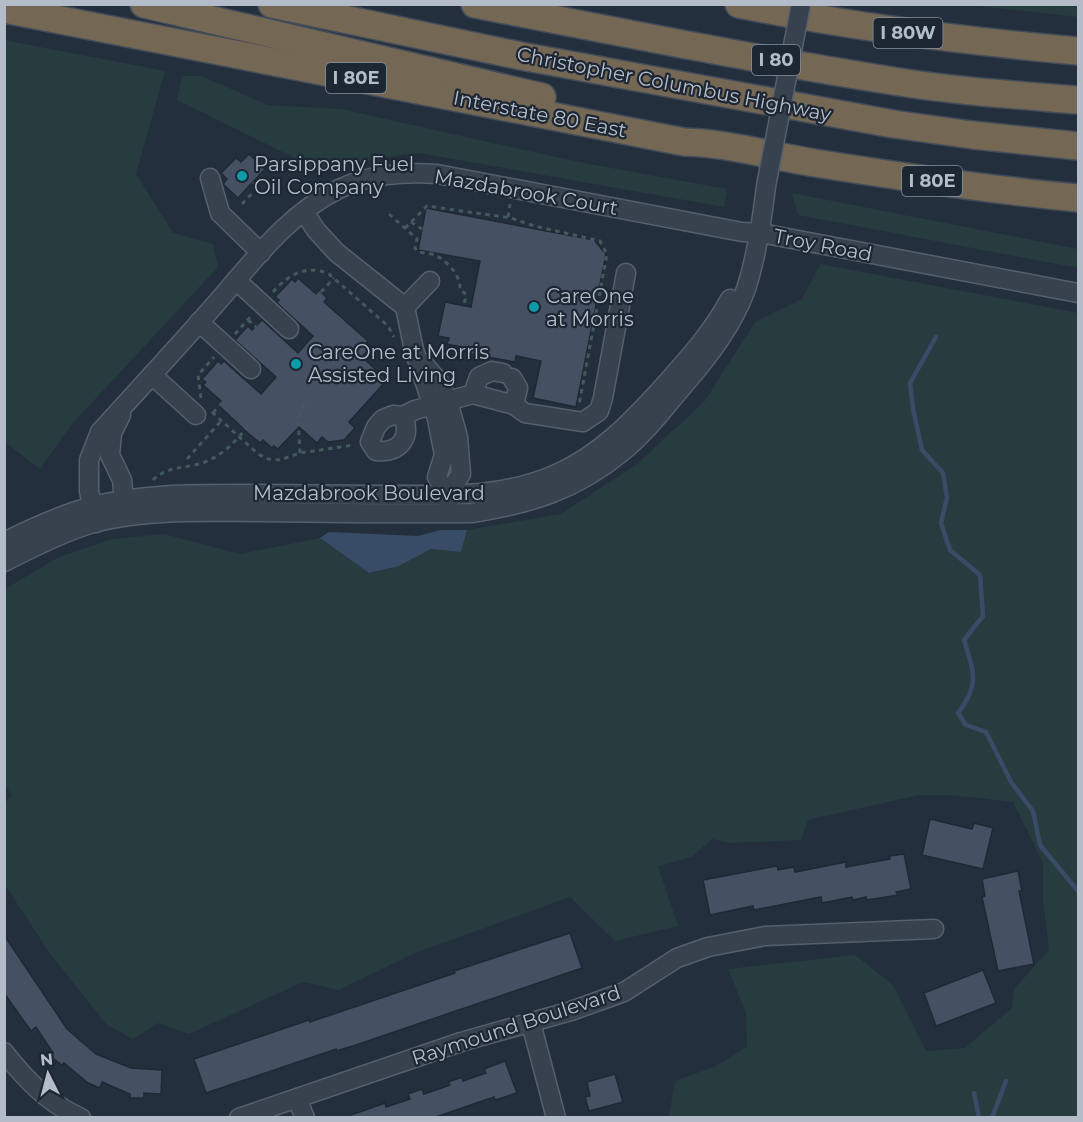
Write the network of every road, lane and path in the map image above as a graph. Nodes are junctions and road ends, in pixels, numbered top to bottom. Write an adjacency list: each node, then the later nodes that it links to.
1 (144, 4): 9 (highway)
2 (272, 4): 10 (highway, Christopher Columbus Highway / I 80)
3 (475, 4): 8 (highway, Christopher Columbus Highway / I 80)
4 (739, 4): 7 (highway, I 80W)
5 (801, 4): 22 (street, Troy Road, bridge)
6 (4, 9): 9 (highway, Interstate 80 East / I 80E)
7 (1078, 51)
8 (1078, 100)
9 (707, 143): 13 (highway, Interstate 80 East / I 80E)
10 (1078, 146)
11 (210, 177): 23 (street)
12 (253, 182): 15 (path)
13 (1078, 198)
14 (511, 201): 18 (path)
15 (242, 204)
16 (304, 212): 22 (street, Mazdabrook Court); 23 (street, Mazdabrook Court); 32 (street)
17 (389, 214): 20 (path)
18 (508, 217): 19 (path); 47 (path)
19 (411, 222): 20 (path); 21 (path)
20 (405, 228): 31 (path)
21 (422, 230)
22 (761, 233): 29 (street, Troy Road); 57 (street, Mazdabrook Boulevard); 59 (street, Mazdabrook Boulevard)
23 (261, 253): 26 (street, Mazdabrook Court)
24 (626, 273): 45 (street)
25 (334, 278): 28 (path); 30 (path); 37 (path)
26 (237, 280): 30 (street); 34 (street, Mazdabrook Court)
27 (430, 281): 32 (street)
28 (321, 292)
29 (1078, 293)
30 (262, 304): 33 (path); 36 (street)
31 (464, 306)
32 (405, 308): 44 (street)
33 (248, 320): 35 (path); 38 (path)
34 (199, 322): 38 (street); 40 (street, Mazdabrook Court)
35 (255, 327)
36 (289, 329)
37 (395, 339)
38 (225, 345): 39 (street); 48 (path)
39 (251, 369)
40 (152, 375): 42 (street, Mazdabrook Court); 48 (street)
41 (473, 394): 44 (street); 45 (street); 45 (street)
42 (128, 401): 58 (street, Mazdabrook Court); 60 (street, Mazdabrook Court)
43 (305, 403): 54 (path)
44 (440, 403): 49 (street); 57 (street)
45 (514, 405)
46 (219, 406): 48 (path)
47 (578, 408)
48 (205, 410): 50 (path)
49 (403, 416)
50 (222, 421): 52 (path); 55 (path)
51 (248, 426): 52 (path)
52 (239, 437): 54 (path); 56 (path)
53 (361, 444): 54 (path)
54 (300, 453)
55 (187, 459)
56 (148, 486)
57 (447, 495): 58 (street, Mazdabrook Boulevard); 59 (street)
58 (125, 508): 59 (street, Mazdabrook Boulevard); 60 (street)
59 (448, 514)
60 (94, 515): 61 (street); 62 (street)
61 (4, 542)
62 (4, 562)
63 (934, 929): 64 (street, Raymound Boulevard)
64 (531, 1023): 66 (street, Raymound Boulevard); 70 (street)
65 (4, 1052): 67 (street)
66 (297, 1098): 68 (street, Raymound Boulevard); 69 (street)
67 (81, 1118)
68 (239, 1118)
69 (305, 1118)
70 (556, 1118)

